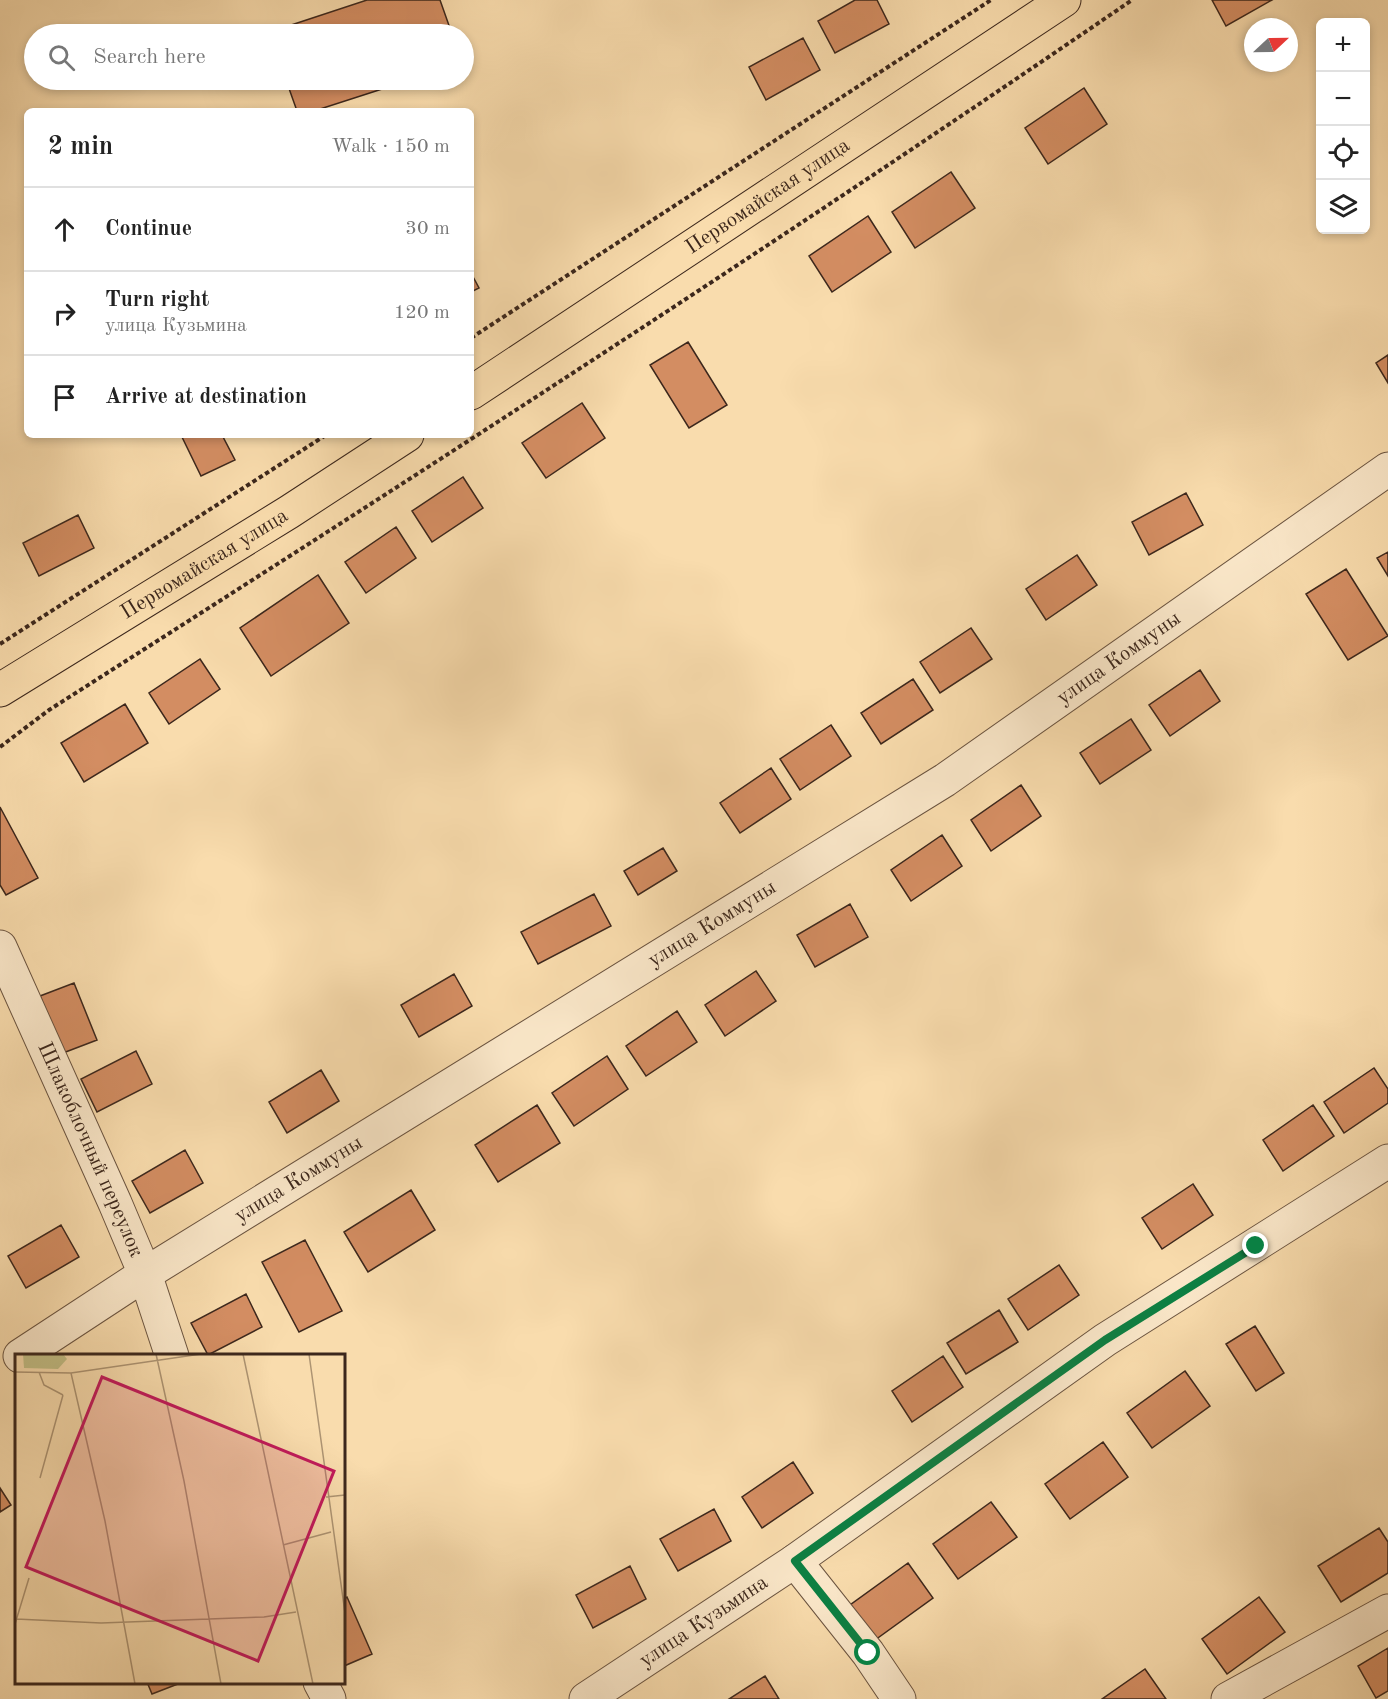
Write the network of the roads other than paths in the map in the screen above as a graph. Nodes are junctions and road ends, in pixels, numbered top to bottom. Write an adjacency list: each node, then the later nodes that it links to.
1 (1064, 0): 2 (main road, Первомайская улица)
2 (474, 391)
3 (402, 438): 5 (main road, Первомайская улица)
4 (1388, 469): 8 (street, улица Коммуны)
5 (0, 690)
6 (0, 947): 8 (street, Шлакоблочный переулок)
7 (1388, 1161): 13 (street, улица Кузьмина)
8 (145, 1274): 9 (street, улица Коммуны); 10 (street, Шлакоблочный переулок)
9 (23, 1354)
10 (170, 1354)
11 (15, 1359): 12 (street, улица Коммуны)
12 (0, 1369)
13 (795, 1561): 17 (street, улица Кузьмина); 18 (street)
14 (1388, 1611): 19 (street)
15 (321, 1684): 16 (street)
16 (329, 1699)
17 (586, 1699)
18 (899, 1699)
19 (1228, 1699)

